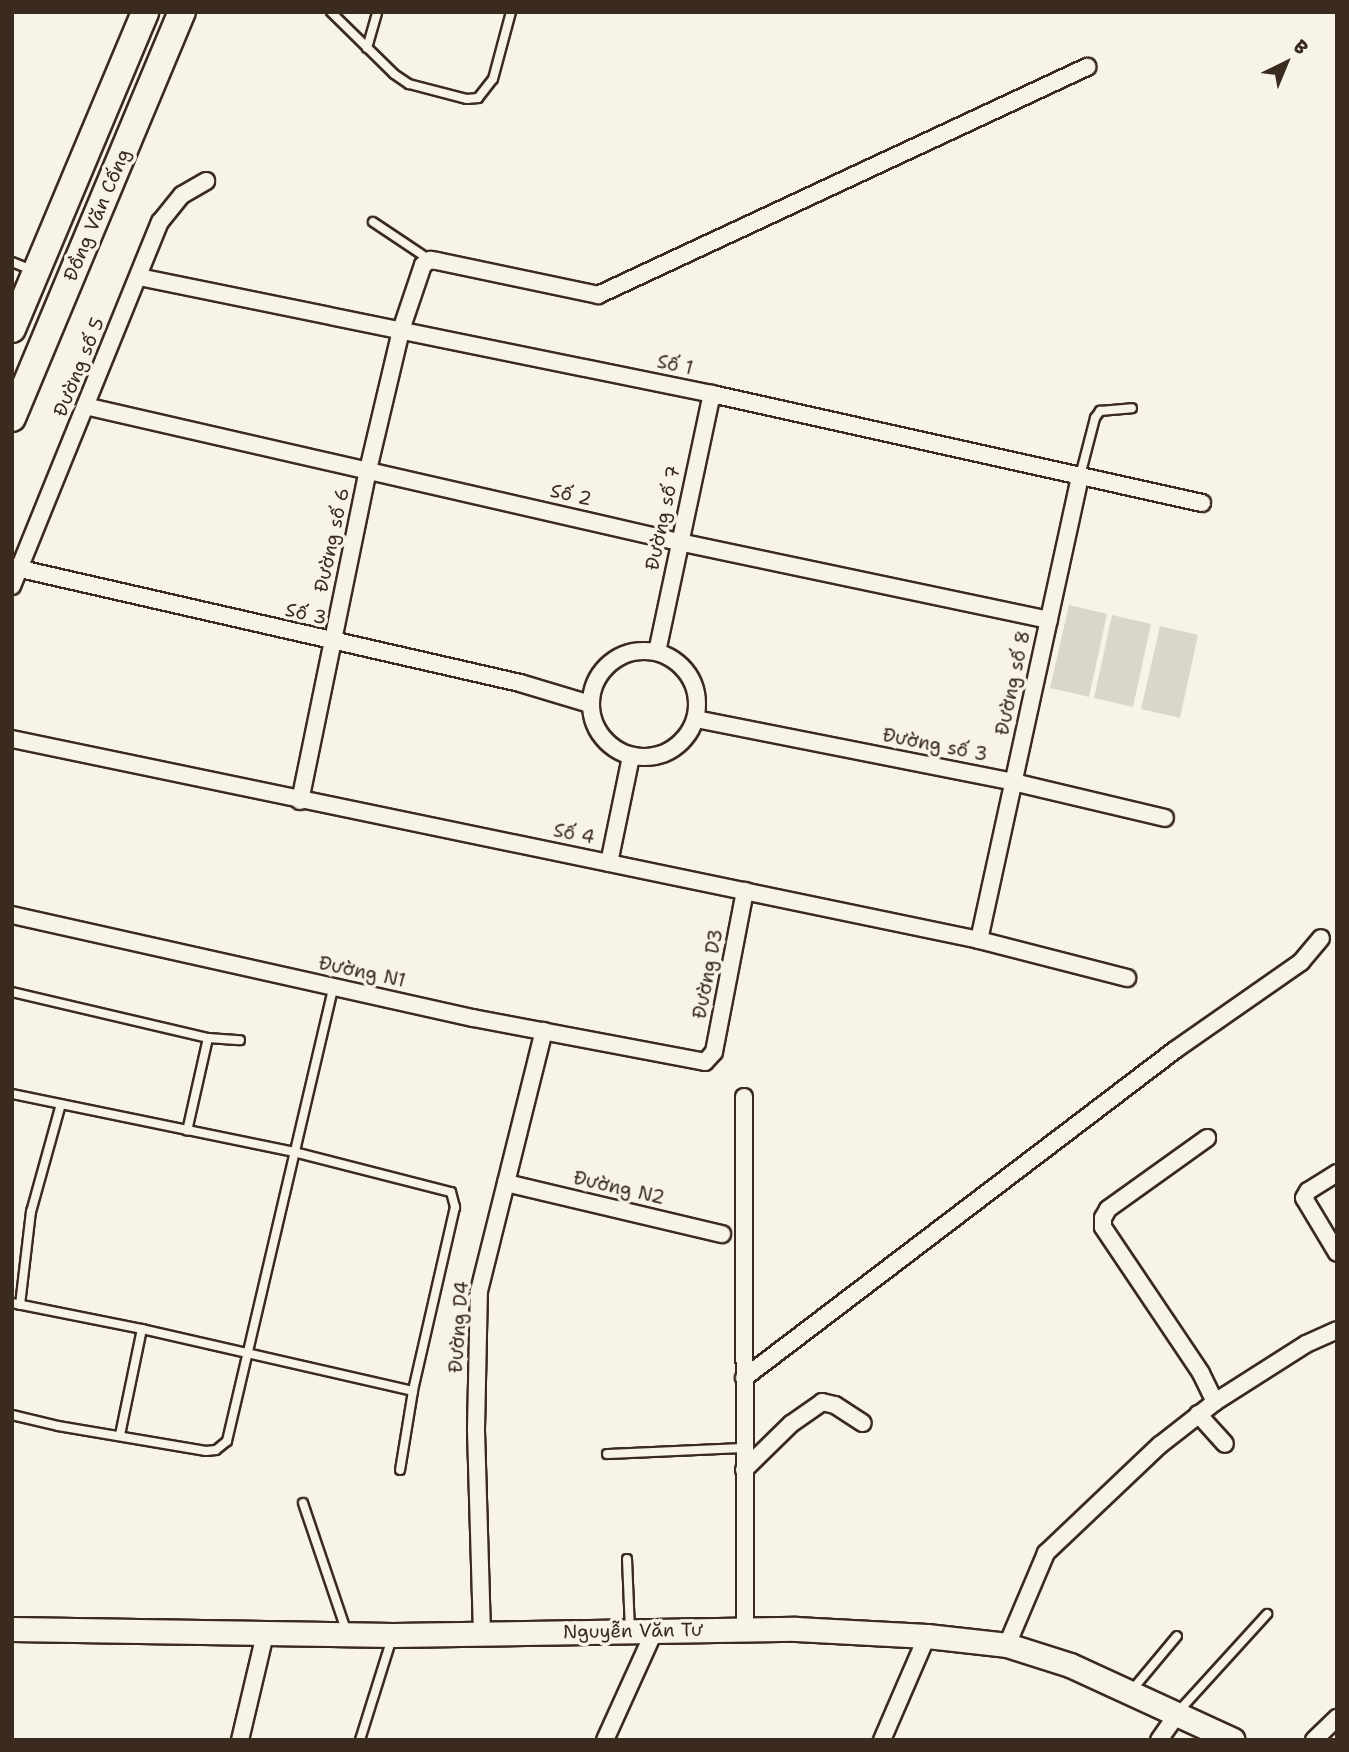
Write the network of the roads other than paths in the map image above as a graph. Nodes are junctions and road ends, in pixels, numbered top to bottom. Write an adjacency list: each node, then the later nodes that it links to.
1 (145, 12): 11 (highway, Đồng Văn Cống)
2 (182, 12): 13 (highway, Đồng Văn Cống)
3 (331, 12): 6 (lane)
4 (377, 12): 6 (lane)
5 (511, 12): 6 (lane)
6 (367, 48)
7 (1087, 67): 10 (street)
8 (206, 181): 12 (street, Đường số 5)
9 (373, 222): 10 (lane)
10 (430, 260): 15 (street, Đường số 6)
11 (24, 267): 13 (highway); 14 (highway, Đồng Văn Cống)
12 (139, 277): 15 (street, Số 1); 17 (street, Đường số 5)
13 (68, 286): 19 (highway, Đồng Văn Cống)
14 (12, 329)
15 (401, 330): 16 (street, Số 1); 20 (street, Đường số 6)
16 (712, 394): 21 (street, Số 1); 23 (street, Đường số 7)
17 (85, 406): 20 (street, Số 2); 24 (street, Đường số 5)
18 (1132, 408): 21 (lane)
19 (12, 418)
20 (368, 470): 23 (street, Số 2); 27 (street, Đường số 6)
21 (1080, 476): 22 (street, Số 1); 26 (street, Đường số 8)
22 (1202, 503)
23 (679, 542): 26 (street, Số 2); 28 (street, Đường số 7)
24 (16, 568): 25 (street, Đường số 5); 27 (street, Số 3)
25 (12, 586)
26 (1049, 620): 33 (street, Đường số 8)
27 (333, 641): 29 (street, Số 3); 34 (street, Đường số 6)
28 (657, 652): 29 (street); 30 (street)
29 (590, 704): 32 (street)
30 (696, 719): 32 (street); 33 (street, Đường số 3)
31 (12, 739): 34 (street, Số 4)
32 (631, 757): 36 (street)
33 (1013, 782): 35 (street, Đường số 3); 40 (street, Đường số 8)
34 (300, 801): 36 (street, Số 4)
35 (1165, 818)
36 (609, 863): 37 (street, Số 4)
37 (745, 891): 40 (street, Số 4); 47 (street, Đường D3)
38 (12, 915): 42 (street, Đường N1)
39 (1321, 937): 62 (street)
40 (979, 940): 41 (street, Số 4)
41 (1127, 978)
42 (333, 988): 44 (street, Đường N1); 53 (lane)
43 (12, 992): 45 (lane)
44 (544, 1031): 47 (street, Đường N1); 55 (street, Đường D4)
45 (208, 1038): 46 (lane); 51 (lane)
46 (240, 1040)
47 (705, 1062)
48 (12, 1094): 50 (lane)
49 (744, 1097): 62 (street)
50 (61, 1104): 51 (lane); 58 (lane)
51 (187, 1131): 53 (lane)
52 (1206, 1138): 64 (street)
53 (294, 1152): 61 (lane); 63 (lane)
54 (1337, 1173): 57 (street)
55 (506, 1183): 56 (street, Đường N2); 81 (street, Đường D4)
56 (722, 1234)
57 (1337, 1253)
58 (16, 1304): 59 (lane)
59 (142, 1329): 61 (lane); 68 (lane)
60 (1337, 1330): 64 (street)
61 (248, 1353): 63 (lane); 68 (lane)
62 (744, 1378): 70 (street)
63 (413, 1391): 72 (lane)
64 (1215, 1402): 65 (street)
65 (1198, 1414): 69 (street); 87 (street)
66 (12, 1415): 68 (lane)
67 (863, 1423): 73 (street)
68 (120, 1434)
69 (1225, 1444)
70 (744, 1448): 71 (lane); 73 (street)
71 (607, 1454)
72 (400, 1470)
73 (744, 1470): 80 (street)
74 (303, 1503): 83 (lane)
75 (627, 1559): 78 (lane)
76 (1267, 1614): 89 (lane)
77 (12, 1629): 82 (main road, Nguyễn Văn Tư)
78 (630, 1630): 79 (main road, Nguyễn Văn Tư); 81 (main road, Nguyễn Văn Tư)
79 (655, 1630): 80 (main road, Nguyễn Văn Tư); 93 (street)
80 (745, 1630): 85 (main road, Nguyễn Văn Tư)
81 (482, 1633): 84 (main road, Nguyễn Văn Tư)
82 (265, 1634): 83 (main road, Nguyễn Văn Tư); 91 (street)
83 (348, 1635): 84 (main road, Nguyễn Văn Tư)
84 (393, 1635): 92 (lane)
85 (927, 1636): 87 (main road, Nguyễn Văn Tư); 94 (street)
86 (1177, 1636): 88 (lane)
87 (1007, 1645): 88 (main road, Nguyễn Văn Tư)
88 (1130, 1692): 89 (main road, Nguyễn Văn Tư)
89 (1177, 1714): 95 (street); 96 (main road, Nguyễn Văn Tư)
90 (1337, 1718): 97 (street)
91 (240, 1740)
92 (360, 1740)
93 (605, 1740)
94 (882, 1740)
95 (1159, 1740)
96 (1233, 1740)
97 (1314, 1740)

